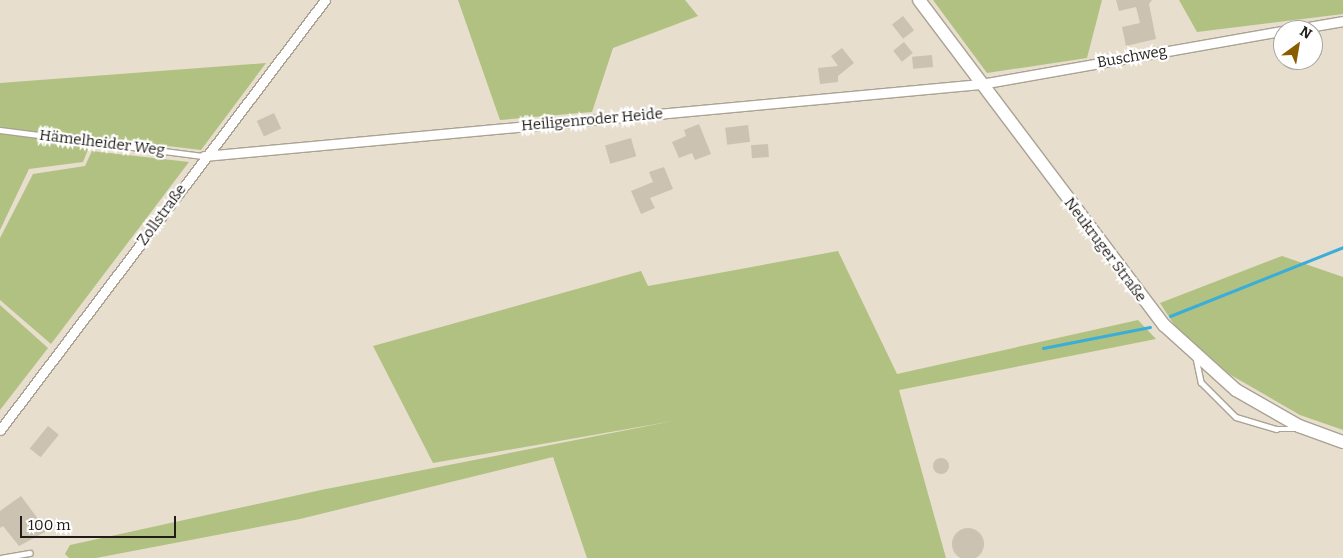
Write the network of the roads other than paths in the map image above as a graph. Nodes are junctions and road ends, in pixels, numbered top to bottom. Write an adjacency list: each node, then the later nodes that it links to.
1 (325, 0): 8 (street, Zollstraße)
2 (919, 0): 6 (street, Neukruger Straße)
3 (1343, 21): 4 (street)
4 (1323, 24)
5 (1273, 33): 6 (street, Buschweg)
6 (981, 84): 8 (street, Heiligenroder Heide); 9 (street, Neukruger Straße)
7 (0, 130): 8 (lane, Hämelheider Weg)
8 (204, 156): 11 (street, Zollstraße)
9 (1196, 357): 10 (street, Neukruger Straße); 10 (lane)
10 (1306, 428): 12 (street, Neukruger Straße)
11 (0, 430)
12 (1343, 442)
13 (30, 553): 14 (lane)
14 (1, 558)

